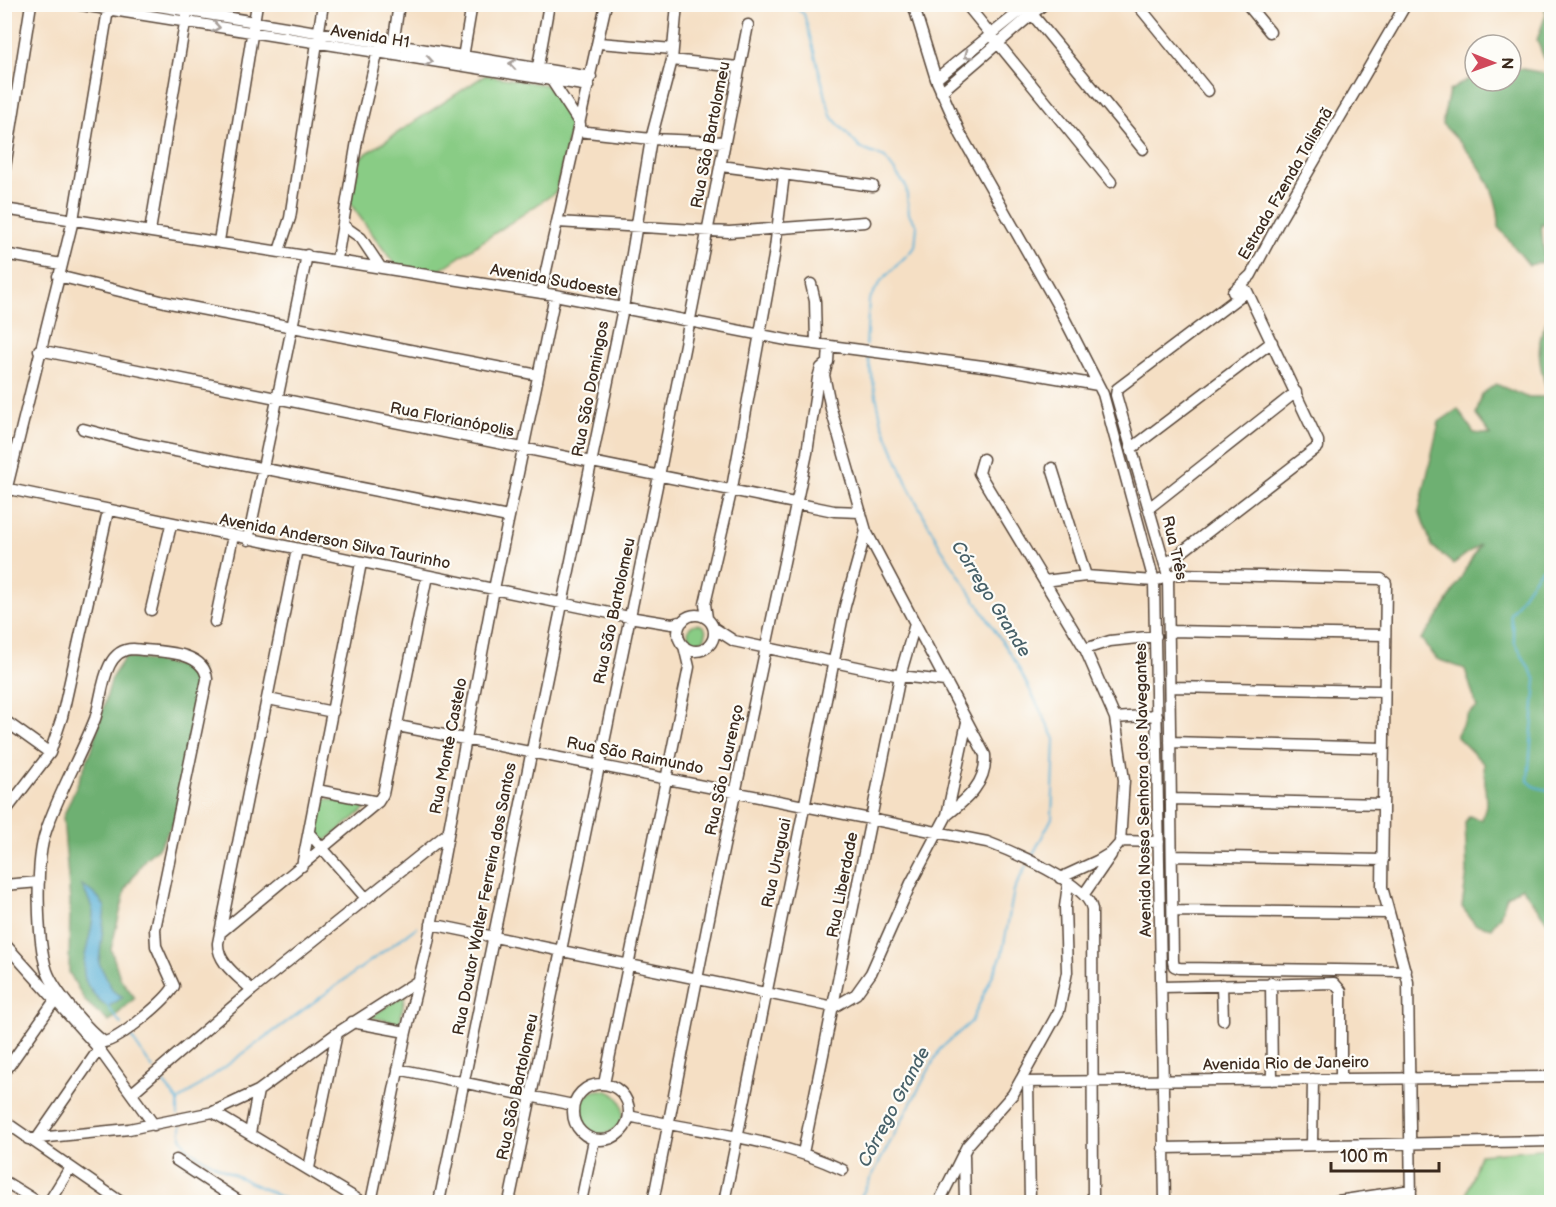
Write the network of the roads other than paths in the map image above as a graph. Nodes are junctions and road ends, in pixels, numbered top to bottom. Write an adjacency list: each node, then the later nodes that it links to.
1 (31, 4): 43 (street)
2 (75, 4): 17 (street, Avenida H1)
3 (146, 4): 19 (street, Avenida H1)
4 (257, 4): 20 (street)
5 (323, 4): 24 (street)
6 (399, 4): 28 (street)
7 (472, 4): 30 (street)
8 (549, 4): 32 (street)
9 (606, 4): 26 (street)
10 (677, 4): 29 (street, Rua São Domingos)
11 (913, 4): 33 (street, Avenida Nossa Senhora dos Navegantes)
12 (966, 4): 25 (street)
13 (1044, 4): 18 (street)
14 (1137, 4): 36 (street)
15 (1247, 4): 22 (street)
16 (1406, 4): 77 (street, Estrada Fzenda Talismã)
17 (108, 7): 19 (street, Avenida H1); 48 (street)
18 (1028, 7): 25 (street); 41 (street)
19 (186, 12): 20 (street, Avenida H1); 23 (street, Avenida H1, one-way to 23); 54 (street)
20 (254, 22): 23 (street); 24 (street, Avenida H1)
21 (748, 25): 31 (street, Rua São Bartolomeu)
22 (1270, 32)
23 (252, 33): 24 (street, Avenida H1); 56 (street)
24 (317, 38): 27 (street, Avenida H1); 57 (street)
25 (994, 40): 33 (street, one-way to 33); 37 (street); 45 (street)
26 (599, 43): 29 (street); 35 (street)
27 (378, 48): 28 (street, Avenida H1); 52 (street)
28 (392, 50): 30 (street, Avenida H1)
29 (672, 55): 31 (street); 39 (street, Rua São Domingos)
30 (463, 61): 32 (street, Avenida H1)
31 (738, 67): 40 (street, Rua São Bartolomeu)
32 (537, 73): 34 (street, Avenida H1); 35 (street, Avenida H1)
33 (936, 79): 37 (street, Avenida Nossa Senhora dos Navegantes)
34 (552, 81): 35 (street, Avenida H1); 38 (street)
35 (590, 82): 38 (street)
36 (1208, 91)
37 (941, 92): 77 (street, Avenida Nossa Senhora dos Navegantes)
38 (579, 127): 39 (street); 49 (street)
39 (651, 139): 40 (street); 51 (street, Rua São Domingos)
40 (725, 142): 42 (street, Rua São Bartolomeu)
41 (1143, 150)
42 (721, 166): 44 (street); 55 (street, Rua São Bartolomeu)
43 (4, 174)
44 (784, 175): 46 (street); 53 (street)
45 (1111, 182)
46 (873, 186)
47 (4, 209): 48 (street, Avenida Sudoeste)
48 (73, 220): 54 (street, Avenida Sudoeste); 61 (street)
49 (557, 222): 51 (street); 65 (street)
50 (865, 222): 53 (street)
51 (634, 225): 55 (street); 67 (street, Rua São Domingos)
52 (344, 226): 60 (street); 62 (street)
53 (778, 227): 55 (street); 70 (street)
54 (150, 231): 56 (street, Avenida Sudoeste)
55 (708, 231): 68 (street, Rua São Bartolomeu)
56 (219, 241): 57 (street, Avenida Sudoeste)
57 (279, 251): 59 (street, Avenida Sudoeste)
58 (4, 254): 61 (street)
59 (307, 255): 60 (street, Avenida Sudoeste); 69 (street)
60 (337, 259): 62 (street, Avenida Sudoeste)
61 (61, 264): 63 (street)
62 (381, 268): 65 (street, Avenida Sudoeste)
63 (58, 276): 69 (street); 74 (street)
64 (811, 284): 72 (street)
65 (541, 293): 66 (street, Avenida Sudoeste)
66 (555, 295): 67 (street, Avenida Sudoeste); 76 (street, Rua Monte Castelo)
67 (623, 308): 68 (street, Avenida Sudoeste); 84 (street, Rua São Domingos)
68 (690, 321): 70 (street, Avenida Sudoeste); 87 (street, Rua São Bartolomeu)
69 (292, 327): 76 (street); 79 (street)
70 (759, 333): 72 (street, Avenida Sudoeste); 88 (street)
71 (1272, 342): 78 (street); 81 (street); 81 (street, Rua Três)
72 (816, 344): 73 (street, Avenida Sudoeste)
73 (829, 346): 75 (street, Rua São Lourenço); 77 (street, Avenida Sudoeste)
74 (39, 350): 79 (street, Rua Florianópolis); 89 (street)
75 (828, 362): 90 (street, Rua São Lourenço); 93 (street)
76 (538, 375): 82 (street, Rua Monte Castelo)
77 (1101, 390): 105 (street, Avenida Nossa Senhora dos Navegantes)
78 (1296, 392): 91 (street); 101 (street)
79 (278, 400): 82 (street, Rua Florianópolis); 86 (street)
80 (83, 429): 86 (street)
81 (1132, 448): 91 (street, Rua Três)
82 (522, 449): 84 (street, Rua Florianópolis); 94 (street, Rua Monte Castelo)
83 (983, 459): 104 (street)
84 (591, 462): 87 (street, Rua Florianópolis); 108 (street, Rua São Domingos)
85 (1052, 468): 103 (street)
86 (265, 470): 94 (street); 98 (street)
87 (659, 476): 88 (street, Rua Florianópolis); 110 (street, Rua São Bartolomeu)
88 (732, 488): 90 (street, Rua Florianópolis); 107 (street)
89 (5, 491): 92 (street, Avenida Anderson Silva Taurinho)
90 (796, 502): 93 (street, Rua Florianópolis); 123 (street, Rua São Lourenço)
91 (1149, 508): 101 (street, Rua Três)
92 (108, 511): 95 (street, Avenida Anderson Silva Taurinho); 142 (street)
93 (860, 512): 96 (street)
94 (508, 517): 106 (street, Rua Monte Castelo)
95 (171, 525): 97 (street, Avenida Anderson Silva Taurinho); 109 (street)
96 (866, 531): 115 (street); 125 (street, Rua Uruguai)
97 (233, 536): 98 (street, Avenida Anderson Silva Taurinho); 113 (street)
98 (248, 540): 99 (street, Avenida Anderson Silva Taurinho)
99 (297, 549): 100 (street, Avenida Anderson Silva Taurinho); 131 (street)
100 (361, 563): 102 (street, Avenida Anderson Silva Taurinho); 132 (street)
101 (1167, 570): 105 (street); 117 (street, Rua Três); 118 (street)
102 (427, 576): 106 (street, Avenida Anderson Silva Taurinho); 137 (street)
103 (1086, 576): 104 (street); 105 (street)
104 (1044, 581): 124 (street)
105 (1154, 581): 119 (street, Avenida Nossa Senhora dos Navegantes)
106 (494, 589): 108 (street, Avenida Anderson Silva Taurinho); 138 (street, Rua Monte Castelo)
107 (710, 591): 111 (street); 112 (street)
108 (562, 603): 110 (street, Avenida Anderson Silva Taurinho); 141 (street, Rua Doutor Walter Ferreira dos Santos)
109 (151, 610)
110 (629, 617): 114 (street, Avenida Anderson Silva Taurinho); 143 (street, Rua São Bartolomeu)
111 (707, 618): 112 (street); 116 (street)
112 (687, 619): 114 (street, Avenida Anderson Silva Taurinho); 121 (street)
113 (215, 622)
114 (659, 622): 121 (street)
115 (915, 624): 127 (street, Rua Liberdade); 128 (street)
116 (714, 628): 120 (street); 122 (street)
117 (1169, 631): 118 (street); 129 (street, Rua Três)
118 (1384, 634): 130 (street)
119 (1156, 636): 124 (street); 133 (street, Avenida Nossa Senhora dos Navegantes)
120 (734, 641): 122 (street); 123 (street)
121 (682, 643): 122 (street); 126 (street)
122 (706, 648): 126 (street)
123 (765, 648): 125 (street); 146 (street, Rua São Lourenço)
124 (1085, 649): 134 (street)
125 (834, 661): 127 (street); 150 (street, Rua Uruguai)
126 (689, 667): 144 (street)
127 (900, 676): 128 (street); 153 (street, Rua Liberdade)
128 (945, 681): 136 (street)
129 (1170, 687): 130 (street); 139 (street, Rua Três)
130 (1384, 691): 140 (street)
131 (268, 699): 132 (street); 172 (street)
132 (333, 712): 145 (street)
133 (1157, 715): 134 (street); 158 (street, Avenida Nossa Senhora dos Navegantes)
134 (1115, 718): 157 (street)
135 (4, 720): 142 (street)
136 (967, 722): 152 (street); 152 (street)
137 (398, 726): 138 (street, Rua São Raimundo); 148 (street)
138 (466, 738): 141 (street, Rua São Raimundo); 156 (street, Rua Monte Castelo)
139 (1170, 742): 140 (street); 147 (street, Rua Três)
140 (1383, 748): 149 (street)
141 (530, 750): 143 (street, Rua São Raimundo); 173 (street, Rua Doutor Walter Ferreira dos Santos)
142 (50, 753): 151 (street)
143 (599, 764): 144 (street, Rua São Raimundo); 175 (street, Rua São Bartolomeu)
144 (665, 778): 146 (street, Rua São Raimundo); 176 (street)
145 (317, 790): 148 (street); 155 (street)
146 (735, 792): 150 (street, Rua São Raimundo); 178 (street, Rua São Lourenço)
147 (1171, 799): 149 (street); 161 (street, Rua Três)
148 (378, 801): 159 (street)
149 (1382, 804): 162 (street)
150 (804, 806): 153 (street, Rua São Raimundo); 184 (street, Rua Uruguai)
151 (4, 813)
152 (947, 815): 154 (street)
153 (872, 820): 154 (street, Rua São Raimundo); 186 (street, Rua Liberdade)
154 (936, 832): 164 (street, Rua São Raimundo); 186 (street)
155 (309, 833): 159 (street); 163 (street)
156 (448, 833): 168 (street); 171 (street, Rua Monte Castelo)
157 (1120, 841): 158 (street); 160 (street)
158 (1159, 842): 182 (street, Avenida Nossa Senhora dos Navegantes)
159 (322, 849): 163 (street); 168 (street)
160 (1112, 852): 164 (street); 167 (street)
161 (1172, 856): 162 (street); 169 (street, Rua Três)
162 (1383, 860): 170 (street)
163 (302, 866): 172 (street)
164 (1064, 881): 167 (street, Rua São Raimundo); 200 (street)
165 (39, 882): 165 (street); 166 (street)
166 (4, 885)
167 (1084, 894): 201 (street)
168 (365, 897): 183 (street)
169 (1173, 910): 170 (street); 177 (street, Rua Três)
170 (1389, 913): 177 (street)
171 (431, 924): 173 (street); 179 (street, Rua Monte Castelo)
172 (220, 933): 183 (street)
173 (494, 938): 175 (street); 202 (street, Rua Doutor Walter Ferreira dos Santos)
174 (5, 947): 185 (street)
175 (561, 952): 176 (street); 206 (street, Rua São Bartolomeu)
176 (629, 966): 178 (street); 203 (street)
177 (1406, 971): 196 (street)
178 (698, 979): 184 (street); 212 (street, Rua São Lourenço)
179 (418, 981): 188 (street); 189 (street, Rua Monte Castelo)
180 (1271, 983): 181 (street); 195 (street); 199 (street)
181 (1222, 985): 182 (street); 187 (street)
182 (1163, 987): 198 (street, Avenida Nossa Senhora dos Navegantes)
183 (252, 990): 205 (street)
184 (765, 994): 186 (street); 214 (street, Rua Uruguai)
185 (56, 1000): 191 (street); 193 (street)
186 (834, 1007): 222 (street, Rua Liberdade)
187 (1223, 1020)
188 (352, 1022): 189 (street); 190 (street)
189 (406, 1032): 192 (street, Rua Monte Castelo)
190 (337, 1033): 204 (street); 225 (street)
191 (99, 1049): 205 (street); 215 (street)
192 (398, 1070): 202 (street); 234 (street, Rua Monte Castelo)
193 (4, 1073)
194 (1551, 1077): 196 (street, Avenida Rio de Janeiro)
195 (1341, 1078): 196 (street, Avenida Rio de Janeiro); 197 (street, Avenida Rio de Janeiro)
196 (1410, 1078): 218 (street)
197 (1313, 1079): 199 (street, Avenida Rio de Janeiro); 219 (street)
198 (1162, 1080): 199 (street, Avenida Rio de Janeiro); 201 (street, Avenida Rio de Janeiro); 220 (street, Avenida Nossa Senhora dos Navegantes)
199 (1272, 1080)
200 (1024, 1082): 201 (street, Avenida Rio de Janeiro); 221 (street); 242 (street)
201 (1092, 1082): 243 (street)
202 (463, 1083): 206 (street); 235 (street, Rua Doutor Walter Ferreira dos Santos)
203 (604, 1084): 207 (street); 209 (street)
204 (258, 1091): 208 (street); 213 (street)
205 (132, 1093): 211 (street)
206 (531, 1098): 207 (street); 236 (street, Rua São Bartolomeu)
207 (573, 1105): 216 (street)
208 (213, 1112): 211 (street); 213 (street)
209 (629, 1116): 212 (street); 216 (street)
210 (4, 1121): 215 (street)
211 (154, 1125): 215 (street)
212 (668, 1125): 214 (street); 238 (street, Rua São Lourenço)
213 (249, 1133): 225 (street)
214 (738, 1138): 222 (street); 239 (street, Rua Uruguai)
215 (32, 1139): 224 (street)
216 (594, 1140): 237 (street)
217 (1551, 1141): 218 (street)
218 (1410, 1142): 219 (street); 228 (street)
219 (1312, 1144): 220 (street)
220 (1163, 1148): 244 (street, Avenida Nossa Senhora dos Navegantes)
221 (964, 1151): 240 (street); 241 (street)
222 (803, 1153): 226 (street)
223 (176, 1160): 232 (street)
224 (70, 1168): 230 (street); 231 (street)
225 (309, 1168): 233 (street)
226 (843, 1170)
227 (4, 1181): 229 (street)
228 (1411, 1190): 245 (street); 246 (street)
229 (38, 1203)
230 (49, 1203)
231 (121, 1203)
232 (240, 1203)
233 (362, 1203)
234 (371, 1203)
235 (439, 1203)
236 (509, 1203)
237 (581, 1203)
238 (653, 1203)
239 (724, 1203)
240 (939, 1203)
241 (965, 1203)
242 (1030, 1203)
243 (1093, 1203)
244 (1165, 1203)
245 (1331, 1203)
246 (1411, 1203)

